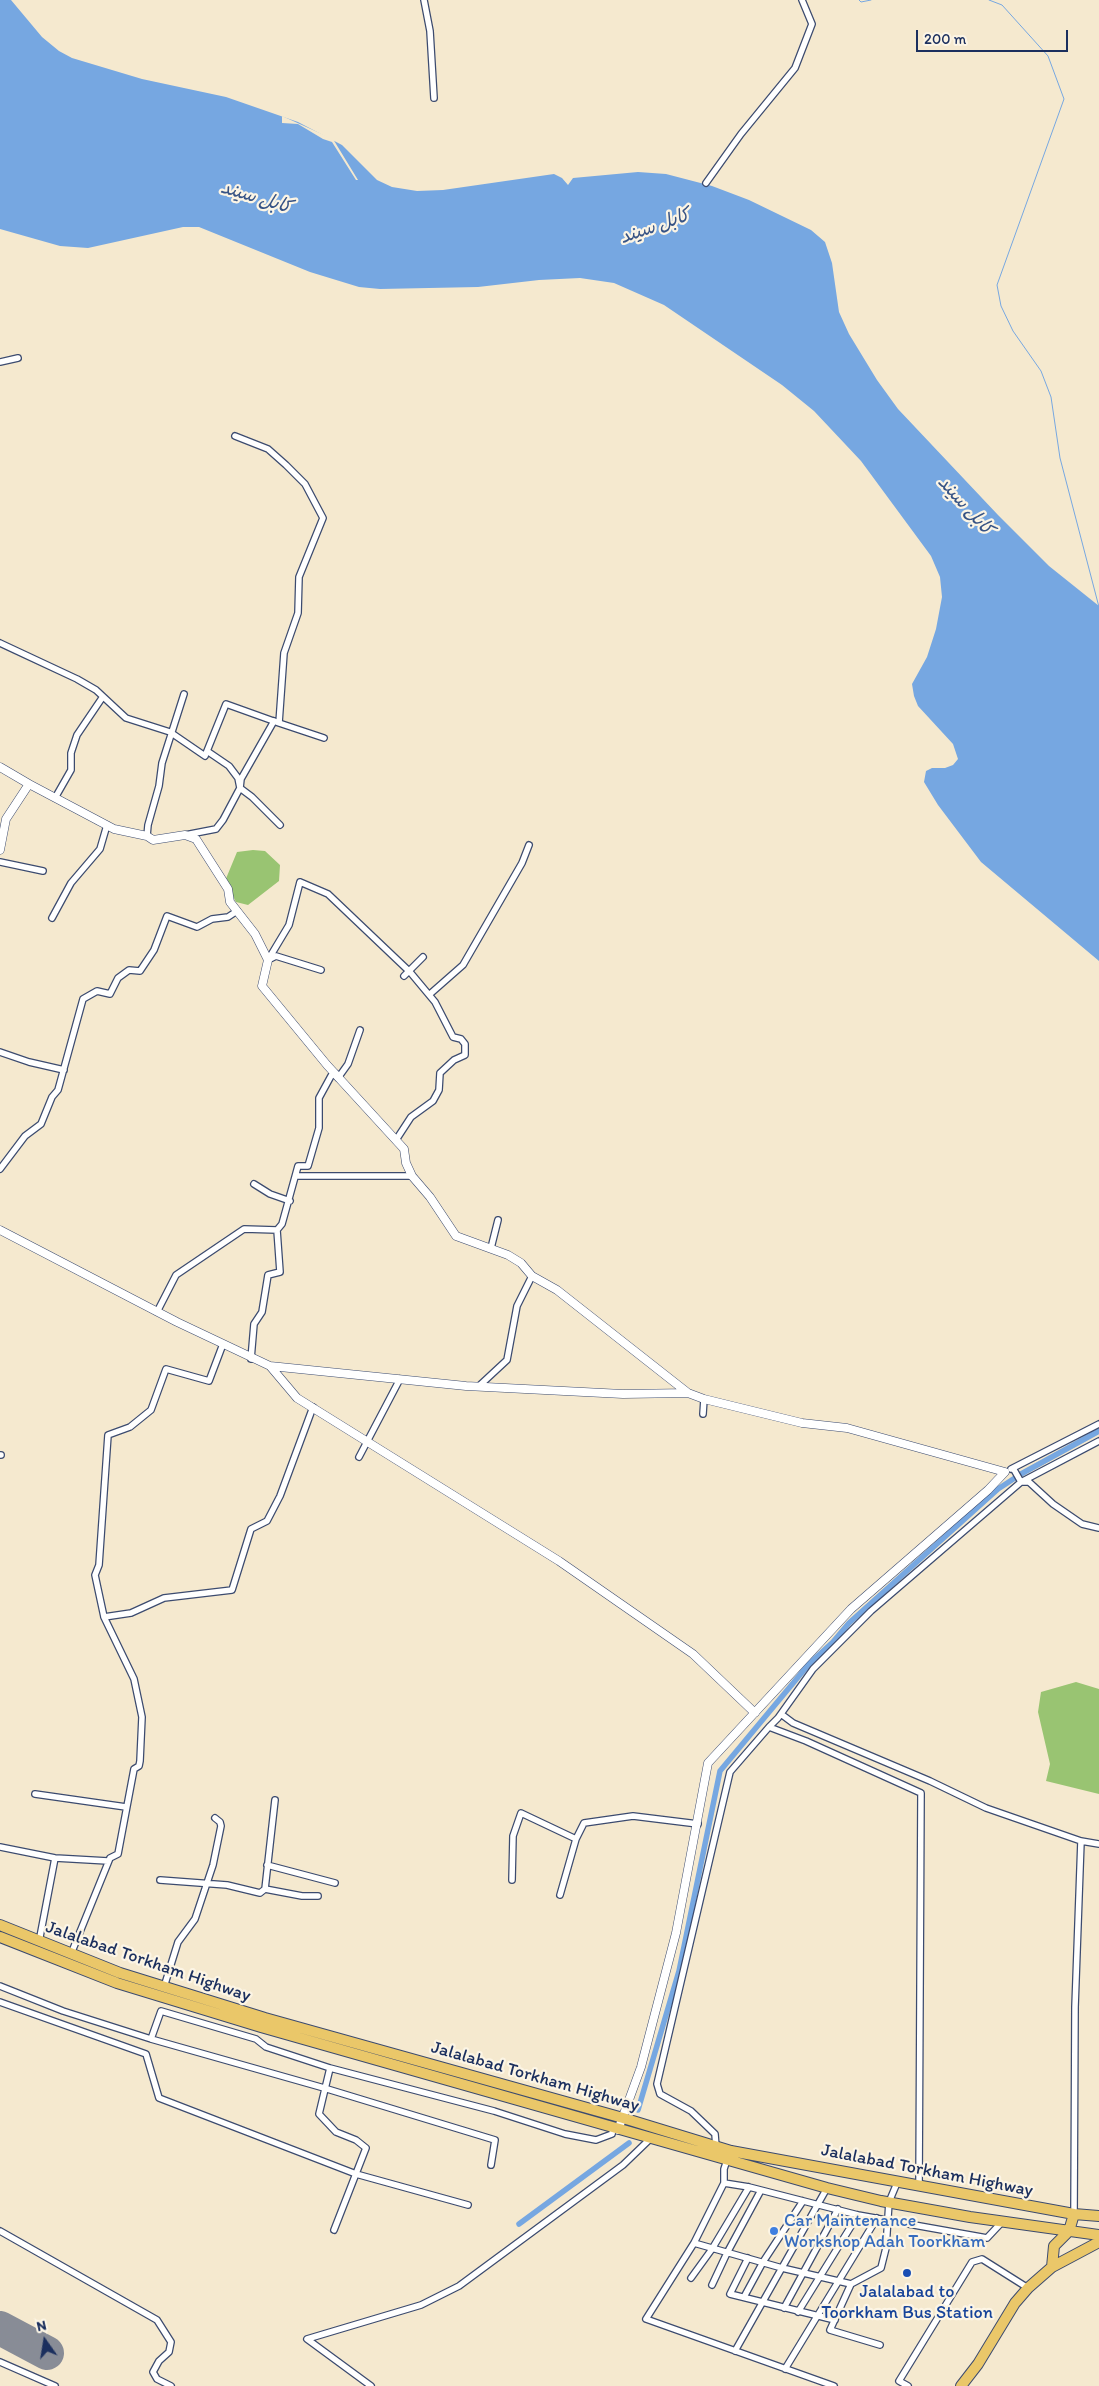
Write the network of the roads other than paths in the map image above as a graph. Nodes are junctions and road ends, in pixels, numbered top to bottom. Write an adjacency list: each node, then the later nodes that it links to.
1 (424, 0): 3 (street)
2 (802, 0): 4 (street)
3 (434, 98)
4 (706, 183)
5 (18, 358): 6 (street)
6 (0, 362)
7 (235, 436): 11 (street)
8 (0, 644): 10 (street)
9 (184, 694): 12 (street)
10 (102, 698): 12 (street); 18 (street)
11 (277, 722): 13 (street); 14 (street); 17 (street)
12 (170, 732): 14 (street); 22 (street)
13 (324, 738)
14 (207, 751): 17 (street)
15 (0, 767): 16 (street)
16 (29, 784): 18 (street); 24 (street)
17 (240, 788): 20 (street); 21 (street)
18 (55, 798): 19 (street)
19 (107, 825): 22 (street); 28 (street)
20 (280, 826)
21 (185, 835): 22 (street); 27 (street)
22 (147, 836)
23 (529, 845): 34 (street)
24 (0, 850)
25 (0, 862): 26 (street)
26 (43, 871)
27 (237, 911): 30 (street); 37 (street)
28 (52, 918)
29 (423, 957): 32 (street)
30 (268, 960): 31 (street); 32 (street); 38 (street)
31 (321, 970)
32 (410, 972): 33 (street); 34 (street)
33 (404, 976)
34 (430, 994): 39 (street)
35 (360, 1030): 38 (street)
36 (0, 1052): 37 (street)
37 (64, 1070): 40 (street)
38 (337, 1076): 39 (street); 41 (street)
39 (396, 1140): 42 (street)
40 (0, 1169)
41 (296, 1176): 42 (street); 44 (street)
42 (412, 1176): 48 (street)
43 (254, 1184): 44 (street)
44 (290, 1201): 47 (street)
45 (498, 1220): 48 (street)
46 (0, 1230): 50 (street)
47 (277, 1230): 50 (street); 52 (street)
48 (491, 1248): 49 (street)
49 (532, 1276): 55 (street); 56 (street)
50 (157, 1312): 51 (street)
51 (223, 1344): 52 (street); 68 (street)
52 (251, 1359): 53 (street)
53 (270, 1366): 54 (street); 58 (street)
54 (400, 1379): 55 (street); 62 (street)
55 (480, 1386): 56 (street)
56 (688, 1393): 57 (street)
57 (704, 1398): 59 (street); 65 (street)
58 (313, 1408): 62 (street); 68 (street)
59 (703, 1414)
60 (1099, 1424): 64 (street)
61 (1099, 1441): 66 (street)
62 (368, 1442): 63 (street); 69 (street)
63 (359, 1457)
64 (1013, 1468): 65 (street); 66 (street)
65 (1005, 1472): 69 (street)
66 (1021, 1482): 67 (street); 70 (street)
67 (1099, 1528)
68 (104, 1617): 74 (street)
69 (755, 1713): 76 (street)
70 (781, 1714): 71 (street); 78 (street)
71 (769, 1727): 104 (street); 111 (street)
72 (35, 1794): 74 (street)
73 (275, 1800): 83 (street)
74 (126, 1807): 82 (street)
75 (215, 1818): 87 (street)
76 (698, 1824): 77 (street); 101 (street)
77 (576, 1839): 85 (street); 89 (street)
78 (1081, 1841): 79 (street); 119 (street)
79 (1099, 1844)
80 (0, 1847): 81 (street)
81 (55, 1858): 82 (street); 93 (street)
82 (108, 1862): 94 (street)
83 (267, 1865): 86 (street); 88 (street)
84 (160, 1880): 87 (street)
85 (512, 1880)
86 (335, 1883)
87 (207, 1884): 88 (street); 96 (street)
88 (265, 1889): 90 (street)
89 (560, 1895)
90 (318, 1896)
91 (0, 1925): 93 (highway, Jalalabad Torkham Highway)
92 (0, 1937): 102 (highway)
93 (39, 1942): 94 (highway, Jalalabad Torkham Highway)
94 (71, 1954): 96 (highway, Jalalabad Torkham Highway)
95 (0, 1986): 98 (street)
96 (164, 1987): 101 (highway, Jalalabad Torkham Highway)
97 (0, 2002): 107 (street)
98 (151, 2039): 99 (street); 100 (street)
99 (330, 2068): 100 (street); 102 (street)
100 (324, 2088): 106 (street); 107 (street)
101 (624, 2118): 102 (street); 104 (highway, Jalalabad Torkham Highway)
102 (616, 2129): 103 (highway)
103 (650, 2139): 105 (highway); 156 (street)
104 (716, 2147): 109 (highway, Jalalabad Torkham Highway)
105 (722, 2159): 108 (street); 112 (highway)
106 (491, 2165)
107 (356, 2174): 116 (street); 125 (street)
108 (724, 2183): 110 (street); 130 (street)
109 (897, 2183): 111 (highway, Jalalabad Torkham Highway); 115 (street)
110 (749, 2187): 113 (street); 131 (street)
111 (919, 2187): 119 (highway, Jalalabad Torkham Highway)
112 (828, 2188): 115 (highway); 117 (street)
113 (760, 2192): 114 (street); 132 (street)
114 (803, 2201): 117 (street); 134 (street)
115 (889, 2202): 123 (street); 124 (highway)
116 (468, 2205)
117 (818, 2205): 118 (street); 136 (street)
118 (838, 2209): 120 (street); 137 (street)
119 (1074, 2214): 121 (highway, Jalalabad Torkham Highway); 127 (highway)
120 (858, 2215): 122 (street); 138 (street)
121 (1099, 2216)
122 (877, 2218): 123 (street); 140 (street)
123 (888, 2220): 124 (street); 141 (street)
124 (1002, 2222): 127 (highway)
125 (334, 2230)
126 (0, 2231): 155 (street)
127 (1069, 2231): 128 (highway); 135 (highway)
128 (1099, 2235)
129 (1099, 2242): 135 (highway)
130 (694, 2243): 131 (street); 151 (street)
131 (712, 2249): 132 (street); 139 (street)
132 (726, 2253): 133 (street); 142 (street)
133 (748, 2258): 134 (street); 144 (street)
134 (763, 2262): 136 (street); 144 (street)
135 (1052, 2267): 143 (highway)
136 (782, 2268): 137 (street); 145 (street)
137 (803, 2273): 138 (street); 146 (street)
138 (820, 2277): 140 (street); 147 (street)
139 (691, 2278)
140 (837, 2280): 141 (street); 148 (street)
141 (851, 2284): 149 (street)
142 (712, 2285)
143 (1028, 2288): 158 (street); 159 (highway)
144 (744, 2297): 145 (street)
145 (763, 2303): 146 (street); 151 (street)
146 (784, 2308): 147 (street)
147 (798, 2312): 148 (street)
148 (816, 2316): 149 (street); 153 (street)
149 (835, 2320): 150 (street)
150 (880, 2345)
151 (735, 2351): 153 (street)
152 (0, 2362): 154 (street)
153 (785, 2369): 157 (street)
154 (55, 2386)
155 (170, 2386)
156 (371, 2386)
157 (834, 2386)
158 (908, 2386)
159 (961, 2386)

